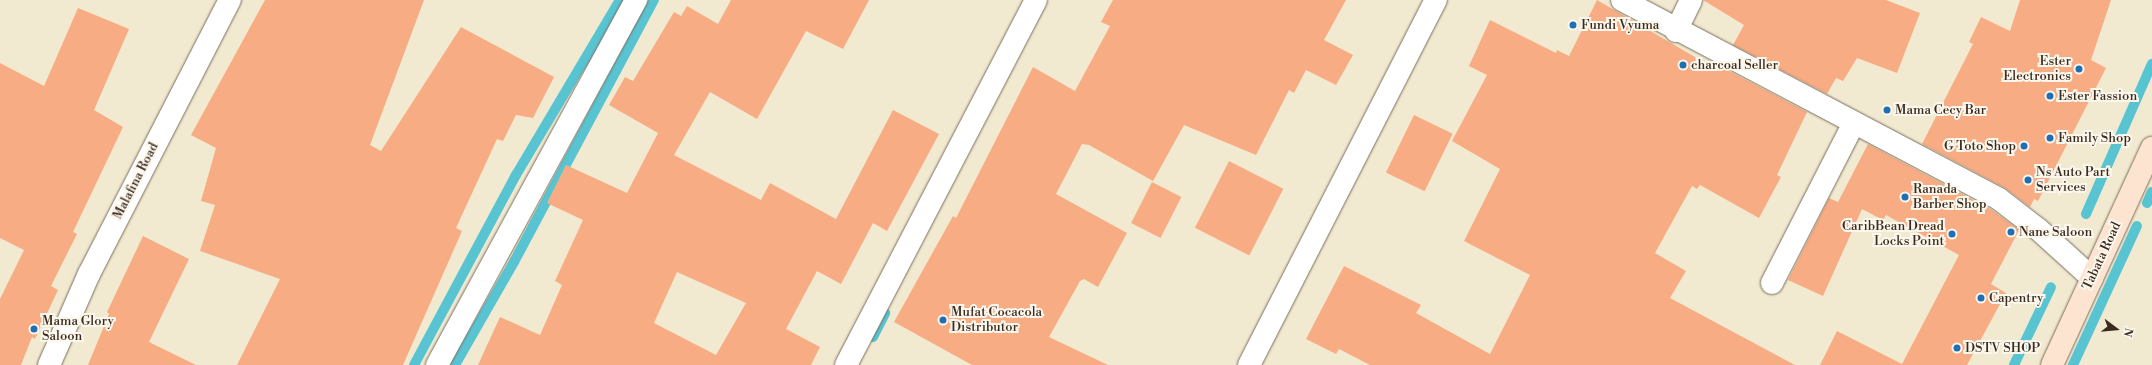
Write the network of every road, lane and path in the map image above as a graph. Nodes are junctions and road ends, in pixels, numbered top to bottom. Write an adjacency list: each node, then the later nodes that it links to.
1 (230, 0): 12 (street, Malafina Road)
2 (636, 0): 13 (street)
3 (1036, 0): 14 (street)
4 (1436, 0): 15 (street)
5 (1622, 0): 7 (street)
6 (1691, 0): 7 (street)
7 (1676, 31): 8 (street)
8 (1854, 123): 10 (street); 11 (street)
9 (2152, 148): 10 (main road, Tabata Road)
10 (2092, 278): 16 (main road, Tabata Road)
11 (1772, 282)
12 (49, 365)
13 (437, 365)
14 (846, 365)
15 (1249, 365)
16 (2052, 365)

